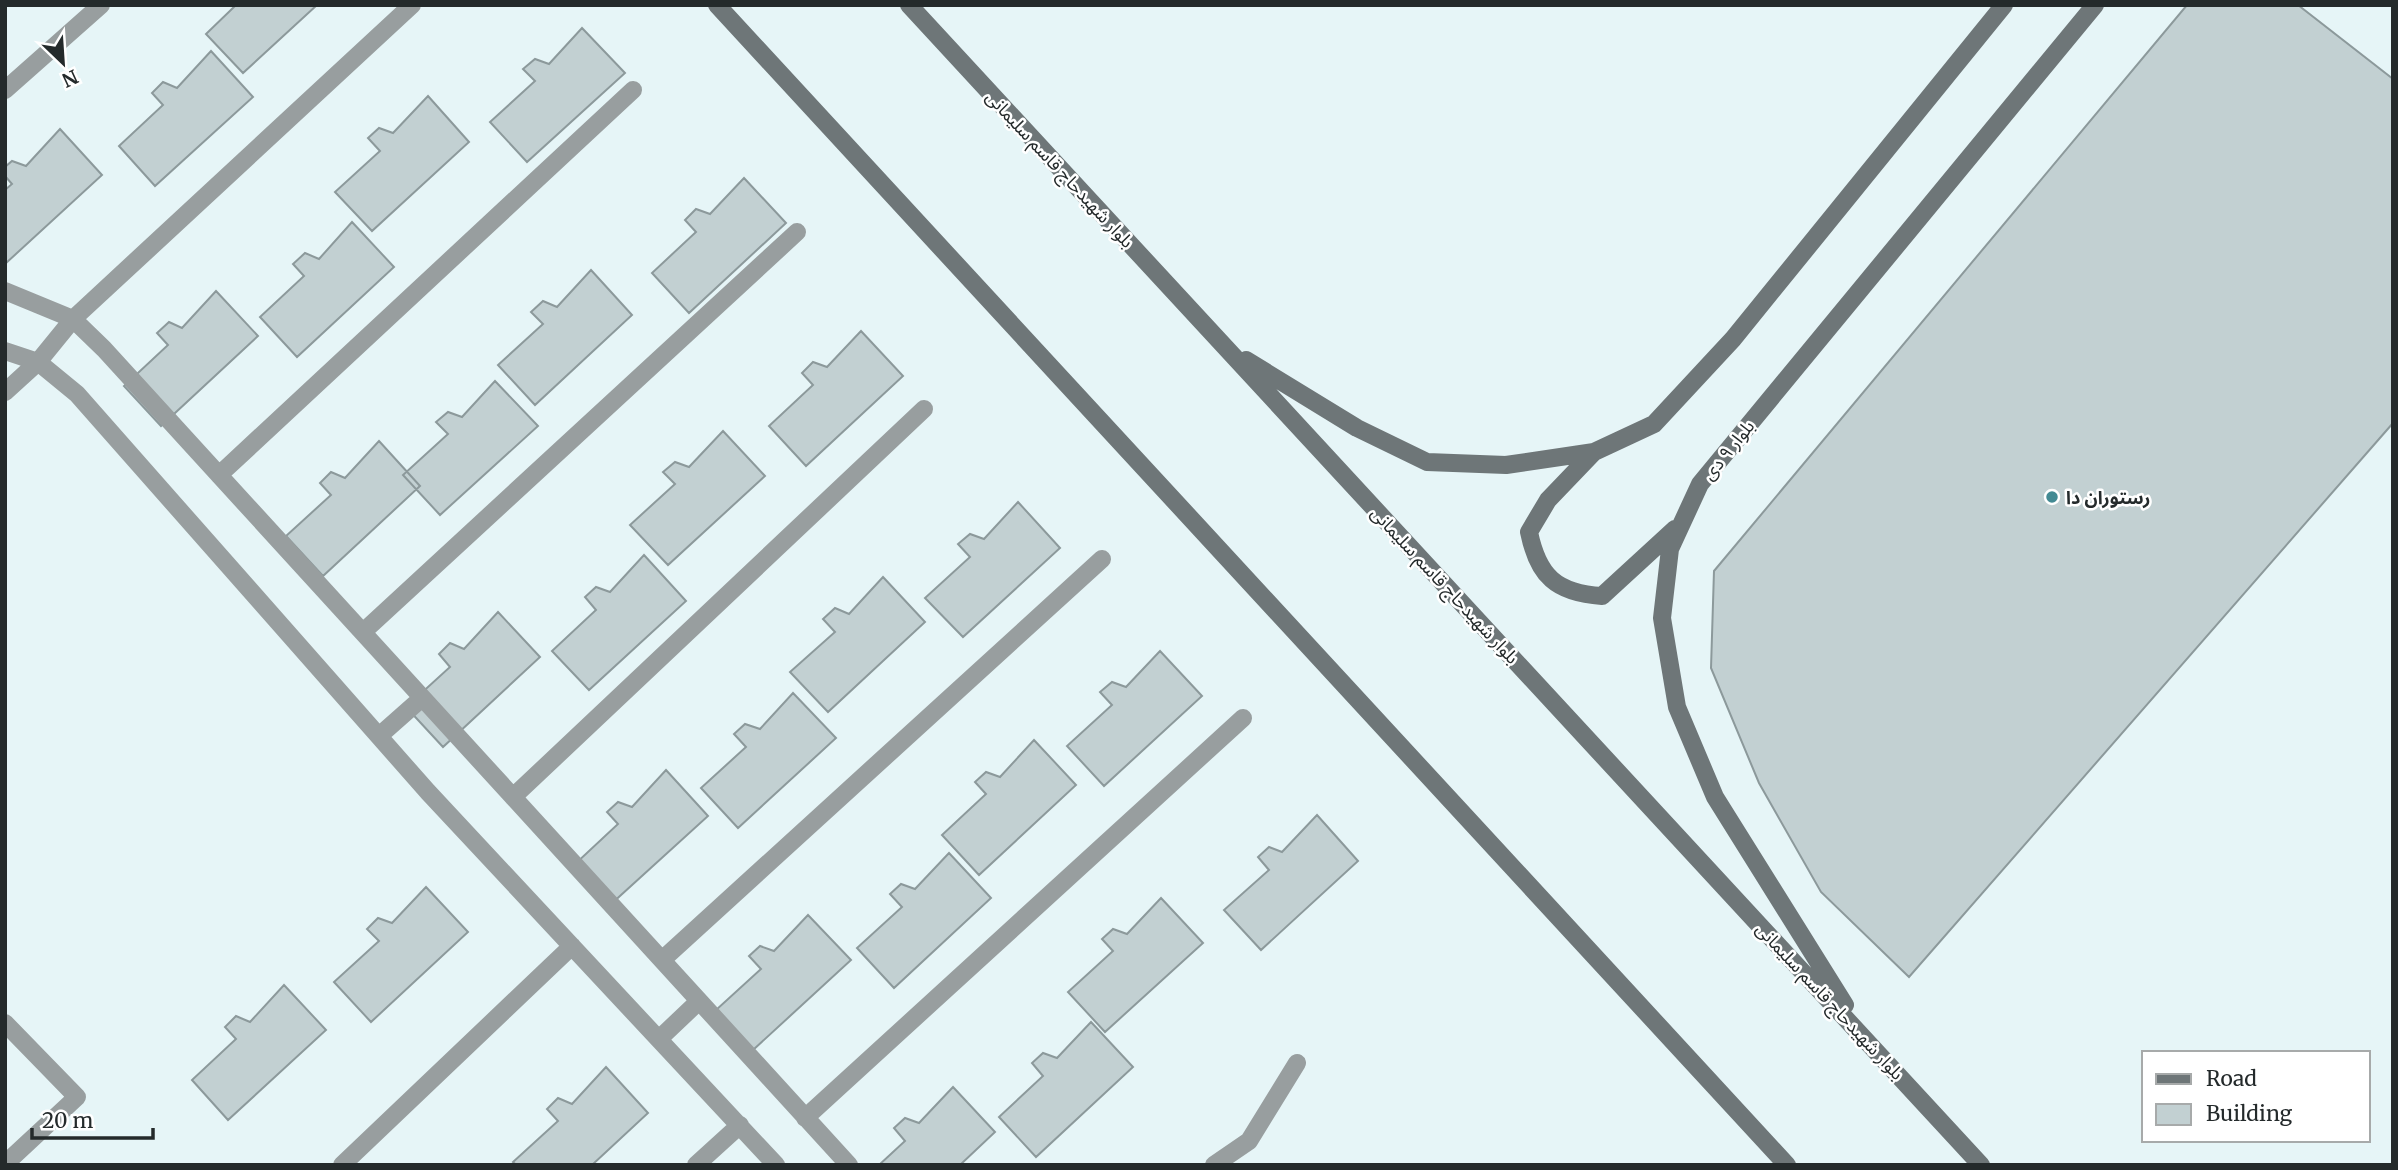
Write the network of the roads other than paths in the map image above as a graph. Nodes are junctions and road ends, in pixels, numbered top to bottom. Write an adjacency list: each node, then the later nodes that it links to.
1 (101, 5): 7 (street)
2 (412, 5): 11 (street)
3 (717, 5): 41 (main road)
4 (909, 5): 12 (main road, بلوار شهیدحاج قاسم سلیمانی)
5 (2004, 5): 17 (main road)
6 (2095, 5): 19 (main road, بلوار ۹ دی)
7 (5, 90)
8 (633, 90): 18 (street)
9 (797, 232): 21 (street)
10 (5, 291): 11 (street)
11 (73, 319): 14 (street); 18 (street)
12 (1226, 348): 17 (main road); 31 (main road, بلوار شهیدحاج قاسم سلیمانی)
13 (5, 351): 14 (street)
14 (38, 362): 15 (street); 24 (street)
15 (5, 392)
16 (924, 409): 25 (street)
17 (1594, 452): 19 (main road)
18 (219, 475): 21 (street)
19 (1683, 522): 31 (main road, بلوار ۹ دی)
20 (1102, 559): 27 (street)
21 (363, 632): 22 (street)
22 (422, 698): 24 (street); 25 (street)
23 (1243, 718): 33 (street)
24 (379, 736): 26 (street)
25 (513, 797): 27 (street)
26 (572, 946): 30 (street); 36 (street)
27 (662, 960): 28 (street)
28 (699, 1001): 30 (street); 33 (street)
29 (5, 1023): 35 (street)
30 (659, 1039): 34 (street)
31 (1867, 1041): 42 (main road, بلوار شهیدحاج قاسم سلیمانی)
32 (1297, 1063): 40 (street)
33 (806, 1118): 39 (street)
34 (740, 1125): 37 (street); 38 (street)
35 (5, 1164)
36 (342, 1165)
37 (696, 1165)
38 (776, 1165)
39 (849, 1165)
40 (1214, 1165)
41 (1787, 1165)
42 (1981, 1165)

